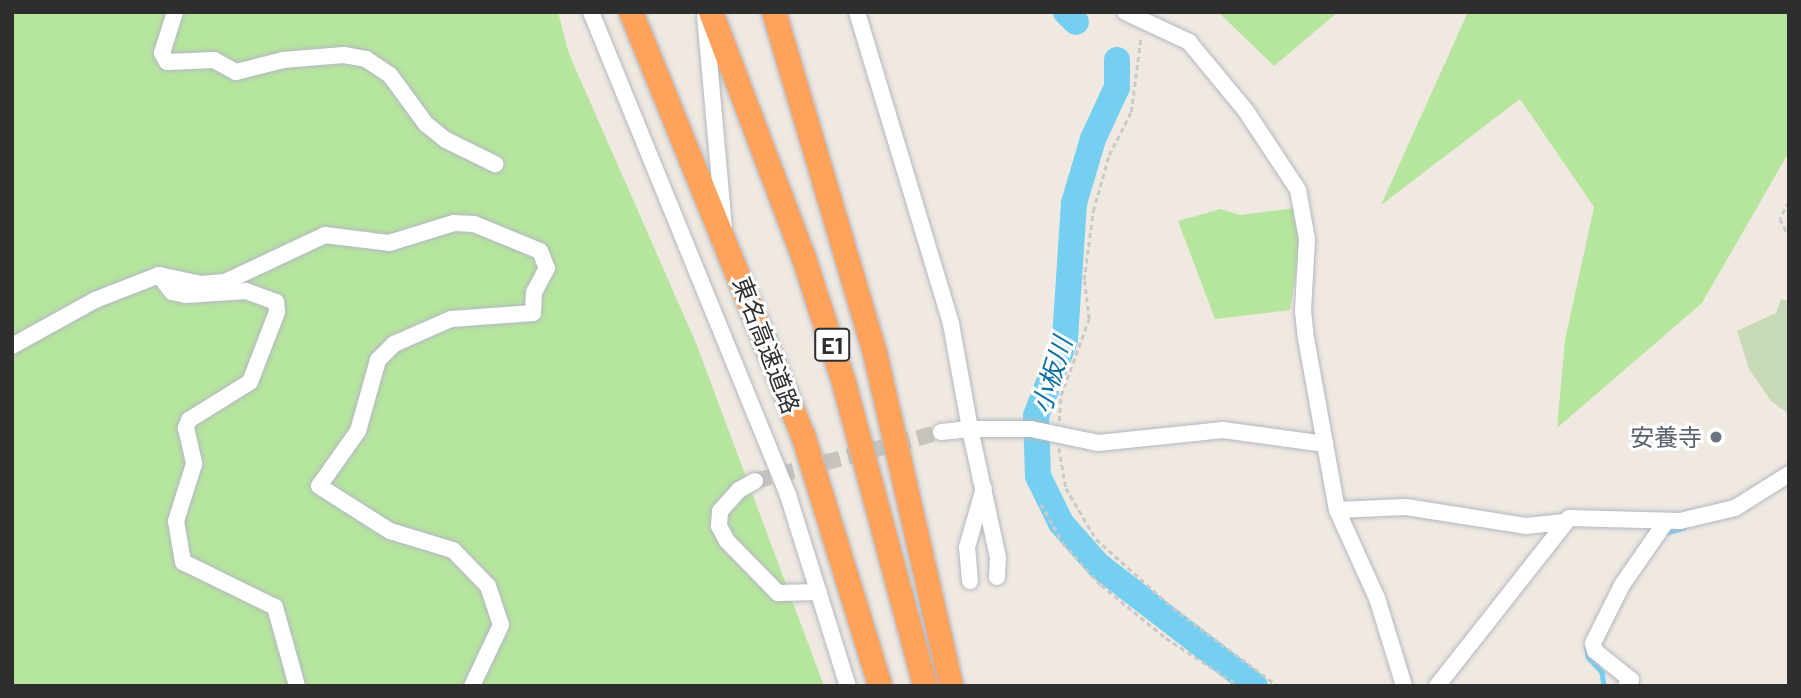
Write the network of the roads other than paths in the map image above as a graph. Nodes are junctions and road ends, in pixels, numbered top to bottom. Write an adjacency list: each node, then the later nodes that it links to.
1 (175, 12): 9 (street)
2 (591, 12): 24 (street)
3 (631, 12): 10 (highway, 東名高速道路 / E1)
4 (705, 12): 10 (street)
5 (711, 12): 29 (highway, E1)
6 (774, 12): 30 (highway, E1)
7 (857, 12): 13 (street)
8 (1132, 15): 15 (street)
9 (495, 164)
10 (726, 239): 28 (highway, 東名高速道路 / E1)
11 (159, 275): 12 (street); 25 (street); 26 (street)
12 (12, 346)
13 (970, 429): 14 (street); 15 (street); 18 (street)
14 (942, 432)
15 (1325, 444): 19 (street)
16 (1789, 474): 21 (street)
17 (755, 481): 24 (street)
18 (985, 486): 22 (street); 23 (street)
19 (1337, 510): 20 (street); 31 (street)
20 (1562, 522): 21 (street); 32 (street)
21 (1664, 525): 33 (street)
22 (997, 577)
23 (971, 580)
24 (819, 592): 27 (street)
25 (297, 686)
26 (472, 686)
27 (848, 686)
28 (880, 686)
29 (925, 686)
30 (951, 686)
31 (1404, 686)
32 (1437, 686)
33 (1626, 686)

